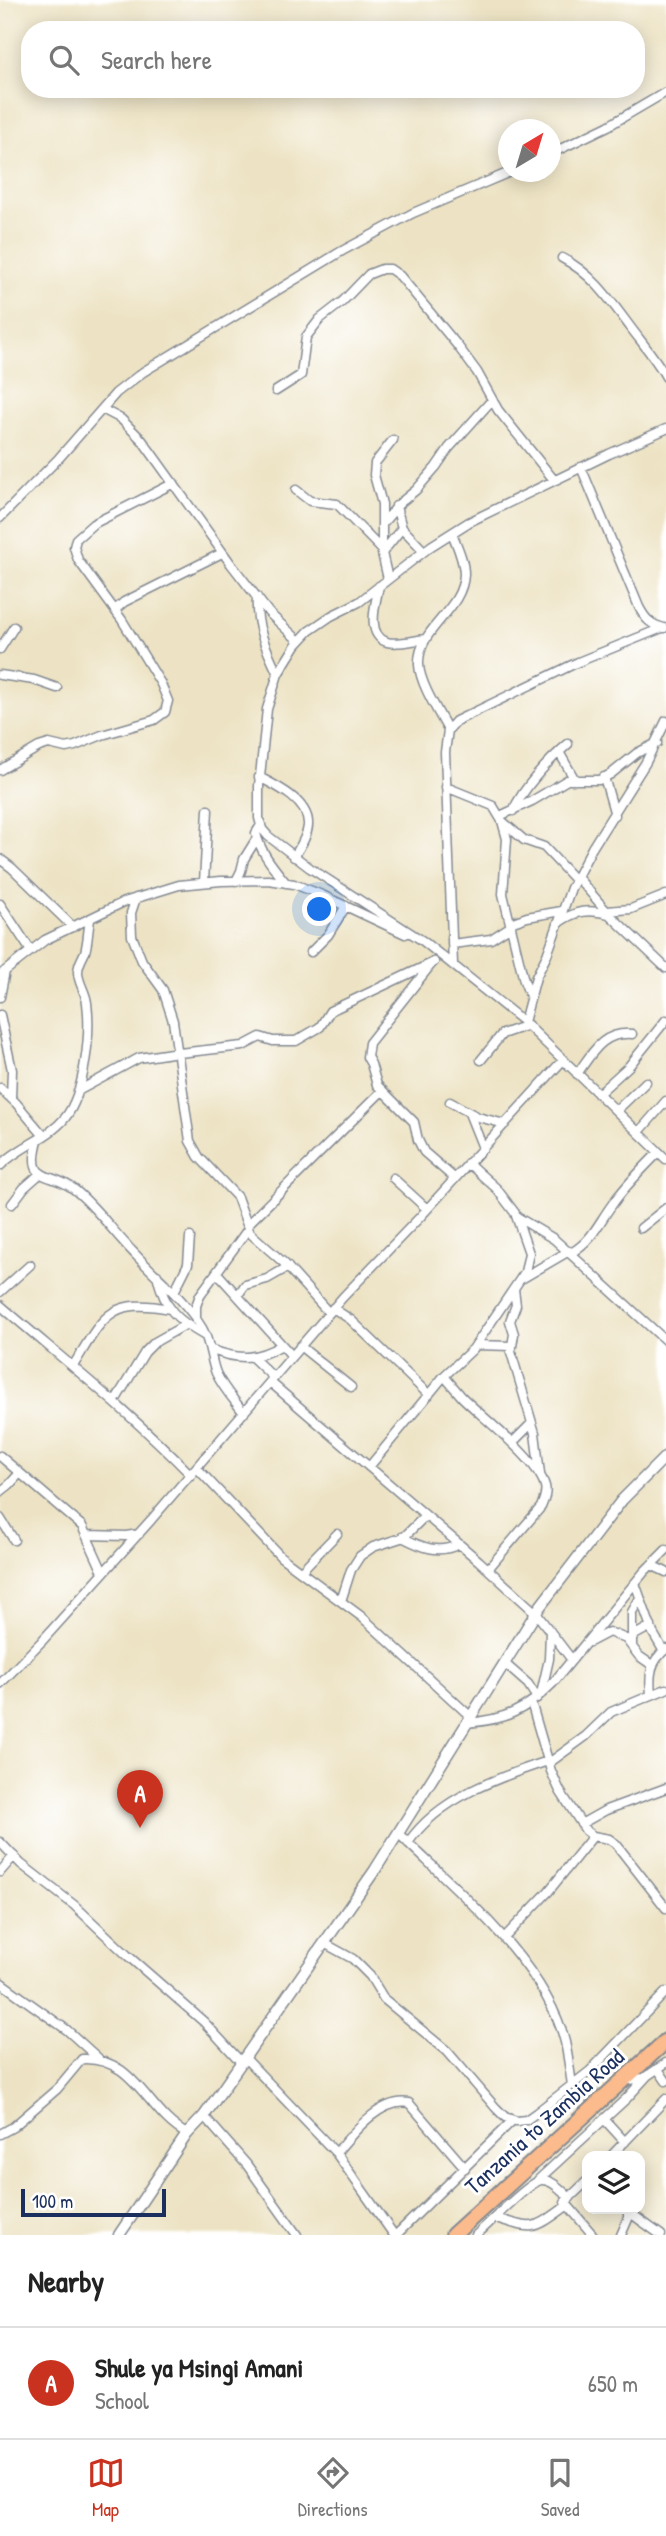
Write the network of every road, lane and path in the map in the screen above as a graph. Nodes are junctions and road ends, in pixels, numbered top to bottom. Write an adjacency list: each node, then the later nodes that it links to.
1 (666, 92): 2 (street)
2 (561, 148)
3 (498, 177): 8 (street)
4 (562, 258): 5 (street)
5 (666, 377)
6 (276, 391): 7 (street)
7 (492, 400): 12 (street); 15 (street)
8 (102, 409): 13 (street); 16 (street)
9 (666, 429): 11 (street)
10 (393, 440): 17 (street)
11 (581, 467): 12 (street); 28 (street)
12 (554, 480): 19 (street)
13 (173, 483): 22 (street); 26 (street)
14 (296, 490): 20 (street)
15 (397, 506): 17 (street); 18 (street)
16 (0, 518)
17 (383, 523): 20 (street)
18 (401, 527): 20 (street); 21 (street)
19 (452, 533): 21 (street); 29 (street)
20 (382, 551): 23 (street)
21 (425, 551): 23 (street)
22 (222, 553): 25 (street); 26 (street)
23 (388, 579): 24 (street)
24 (379, 586): 29 (street); 30 (street)
25 (257, 597): 30 (street); 32 (street)
26 (115, 610): 40 (street)
27 (14, 627): 31 (street)
28 (664, 628): 36 (street)
29 (426, 639): 36 (street)
30 (299, 642): 32 (street)
31 (0, 649)
32 (278, 674): 41 (street)
33 (0, 675): 34 (street)
34 (57, 688)
35 (666, 721): 38 (street)
36 (448, 730): 44 (street)
37 (568, 744): 39 (street)
38 (659, 745): 42 (street); 47 (street)
39 (559, 752): 43 (street); 46 (street)
40 (0, 770)
41 (259, 777): 49 (street); 51 (street)
42 (604, 777): 43 (street); 47 (street)
43 (575, 780): 46 (street)
44 (446, 787): 48 (street); 68 (street)
45 (208, 810): 55 (street)
46 (513, 811): 48 (street)
47 (615, 815): 53 (street)
48 (501, 819): 53 (street); 65 (street)
49 (261, 825): 50 (street); 51 (street)
50 (257, 838): 54 (street); 56 (street)
51 (294, 857): 67 (street)
52 (0, 859): 66 (street)
53 (576, 878): 61 (street); 62 (street)
54 (236, 881): 55 (street); 56 (street)
55 (204, 882): 58 (street)
56 (286, 883): 60 (street)
57 (666, 895): 62 (street)
58 (136, 898): 63 (street); 82 (street)
59 (0, 904): 69 (street)
60 (346, 906): 67 (street); 70 (street)
61 (562, 911): 64 (street); 65 (street)
62 (608, 912): 64 (street); 73 (street)
63 (90, 920): 66 (street); 88 (street)
64 (558, 923): 75 (street)
65 (510, 925): 68 (street); 75 (street)
66 (73, 927): 69 (street)
67 (427, 944): 71 (street)
68 (452, 944): 72 (street)
69 (31, 951): 74 (street)
70 (311, 952)
71 (437, 958): 72 (street); 82 (street); 89 (street)
72 (453, 965): 80 (street)
73 (666, 968)
74 (2, 973): 76 (street)
75 (530, 996): 80 (street)
76 (0, 997)
77 (0, 1015): 79 (street)
78 (666, 1020): 90 (street)
79 (0, 1021): 91 (street)
80 (526, 1023): 83 (street); 84 (street)
81 (632, 1034): 85 (street)
82 (178, 1052): 88 (street); 111 (street)
83 (481, 1060)
84 (563, 1060): 85 (street); 96 (street)
85 (577, 1074): 90 (street)
86 (646, 1082): 94 (street)
87 (0, 1088): 91 (street)
88 (78, 1091): 98 (street)
89 (382, 1091): 106 (street); 111 (street)
90 (598, 1094): 94 (street)
91 (11, 1098): 98 (street)
92 (666, 1101): 97 (street)
93 (450, 1102): 95 (street)
94 (616, 1111): 97 (street)
95 (469, 1113): 96 (street); 99 (street)
96 (505, 1124): 99 (street)
97 (639, 1132): 100 (street)
98 (41, 1138): 103 (street); 104 (street)
99 (483, 1147): 102 (street)
100 (659, 1152): 101 (street); 114 (street)
101 (666, 1159)
102 (468, 1163): 106 (street); 110 (street)
103 (0, 1166)
104 (41, 1173): 107 (street); 118 (street)
105 (393, 1178): 109 (street)
106 (454, 1178): 109 (street)
107 (12, 1204)
108 (666, 1208): 112 (street)
109 (427, 1209): 126 (street)
110 (517, 1217): 114 (street); 119 (street)
111 (247, 1227): 116 (street); 117 (street)
112 (641, 1228)
113 (190, 1237): 122 (street)
114 (570, 1252): 119 (street); 130 (street)
115 (30, 1265): 121 (street)
116 (288, 1267): 123 (street); 126 (street)
117 (217, 1273): 123 (street); 127 (street)
118 (157, 1275): 122 (street); 125 (street)
119 (521, 1279): 120 (street)
120 (514, 1289): 132 (street); 134 (street)
121 (0, 1292)
122 (174, 1292): 127 (street)
123 (238, 1295): 131 (street)
124 (0, 1305): 138 (street)
125 (170, 1309): 128 (street); 138 (street)
126 (331, 1310): 133 (street); 142 (street)
127 (196, 1320): 129 (street)
128 (185, 1325): 129 (street); 143 (street)
129 (206, 1336): 135 (street)
130 (666, 1341)
131 (282, 1345): 136 (street); 137 (street)
132 (476, 1345): 134 (street); 139 (street)
133 (300, 1346): 136 (street); 141 (street)
134 (510, 1346): 145 (street)
135 (212, 1350): 137 (street); 144 (street)
136 (292, 1356): 140 (street)
137 (252, 1357): 140 (street)
138 (73, 1366): 143 (street)
139 (444, 1376): 142 (street); 146 (street)
140 (272, 1380): 144 (street); 149 (street)
141 (351, 1387)
142 (429, 1395): 149 (street)
143 (115, 1401): 150 (street)
144 (244, 1413): 150 (street)
145 (532, 1423): 146 (street); 152 (street)
146 (512, 1443): 152 (street)
147 (0, 1456): 151 (street)
148 (666, 1456): 171 (street)
149 (369, 1467): 154 (street)
150 (194, 1471): 156 (street); 165 (street)
151 (19, 1474): 153 (street); 158 (street)
152 (540, 1474): 164 (street)
153 (0, 1492)
154 (425, 1516): 159 (street); 161 (street)
155 (0, 1518): 160 (street)
156 (139, 1534): 158 (street); 166 (street)
157 (337, 1534): 165 (street)
158 (87, 1535): 166 (street)
159 (402, 1537): 161 (street); 170 (street)
160 (14, 1540)
161 (459, 1544): 164 (street)
162 (666, 1550): 163 (street)
163 (651, 1565): 167 (street); 168 (street)
164 (488, 1569): 171 (street)
165 (301, 1571): 170 (street)
166 (103, 1572): 181 (street)
167 (666, 1572)
168 (635, 1583): 169 (street); 175 (street)
169 (640, 1598): 172 (street); 174 (street)
170 (341, 1601): 185 (street)
171 (536, 1613): 173 (street); 179 (street)
172 (651, 1626): 174 (street); 177 (street)
173 (550, 1632): 178 (street); 184 (street)
174 (633, 1636): 176 (street)
175 (587, 1642): 176 (street); 178 (street)
176 (632, 1647): 180 (street)
177 (665, 1649): 180 (street)
178 (572, 1660): 184 (street)
179 (504, 1663): 184 (street); 185 (street)
180 (652, 1665): 183 (street)
181 (0, 1684)
182 (666, 1689): 183 (street)
183 (652, 1694): 186 (street)
184 (537, 1698): 185 (street); 186 (street)
185 (468, 1720): 189 (street)
186 (549, 1762): 188 (street); 192 (street)
187 (666, 1788): 188 (street)
188 (581, 1824): 190 (street)
189 (398, 1833): 192 (street); 197 (street)
190 (593, 1836): 195 (street); 196 (street)
191 (0, 1842): 193 (street)
192 (408, 1843): 196 (street)
193 (14, 1856): 194 (street); 202 (street)
194 (0, 1872)
195 (666, 1908)
196 (505, 1938): 208 (street)
197 (324, 1943): 202 (street); 212 (street)
198 (0, 1982): 201 (street)
199 (665, 1996): 208 (street)
200 (666, 2041): 206 (highway, Tanzania to Zambia Road)
201 (98, 2058): 213 (street); 214 (street)
202 (242, 2060): 210 (street); 217 (street)
203 (666, 2063): 204 (street)
204 (658, 2069): 205 (street); 207 (street)
205 (648, 2075): 206 (street); 211 (street)
206 (621, 2081): 229 (highway, Tanzania to Zambia Road)
207 (666, 2081)
208 (572, 2085): 212 (street)
209 (666, 2099): 215 (street)
210 (204, 2116): 214 (street); 227 (street)
211 (604, 2119): 215 (street); 219 (street)
212 (513, 2120): 218 (street)
213 (0, 2134)
214 (187, 2134): 226 (street)
215 (625, 2142): 216 (street)
216 (616, 2151)
217 (336, 2153): 218 (street); 228 (street)
218 (465, 2168): 228 (street)
219 (538, 2180): 221 (street); 224 (street)
220 (582, 2187): 221 (street)
221 (569, 2202): 225 (street); 231 (street)
222 (627, 2214): 232 (street)
223 (633, 2214): 233 (street)
224 (496, 2218): 225 (street); 230 (street)
225 (520, 2231)
226 (119, 2235)
227 (297, 2235)
228 (395, 2235)
229 (453, 2235)
230 (477, 2235)
231 (593, 2235)
232 (621, 2235)
233 (661, 2235)

